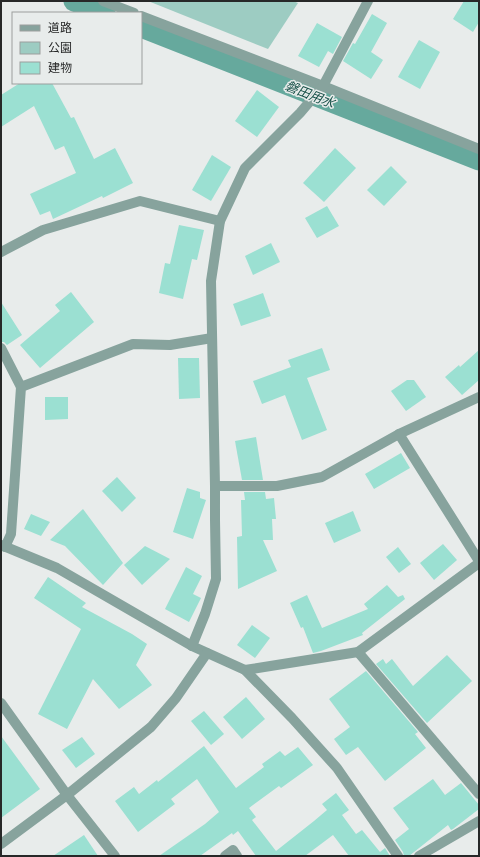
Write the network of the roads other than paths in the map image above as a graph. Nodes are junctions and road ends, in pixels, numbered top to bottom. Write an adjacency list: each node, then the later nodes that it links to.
1 (103, 1): 3 (street)
2 (368, 1): 5 (street)
3 (131, 12)
4 (142, 16): 5 (street)
5 (323, 86): 6 (street); 7 (street)
6 (479, 149)
7 (220, 221): 8 (street); 9 (street)
8 (1, 252)
9 (212, 338): 11 (street); 14 (street)
10 (1, 348): 11 (street)
11 (21, 387): 15 (street)
12 (479, 397): 13 (street)
13 (399, 434): 14 (street); 16 (street)
14 (216, 486): 17 (street)
15 (3, 546): 17 (street)
16 (479, 562): 18 (street)
17 (192, 646): 19 (street)
18 (358, 652): 20 (street); 23 (street)
19 (207, 653): 20 (street); 22 (street)
20 (245, 670): 29 (street)
21 (1, 703): 22 (street)
22 (67, 794): 25 (street); 26 (street)
23 (479, 794)
24 (479, 821): 30 (street)
25 (1, 844)
26 (115, 856)
27 (225, 856): 28 (street)
28 (237, 856)
29 (398, 856)
30 (420, 856)

